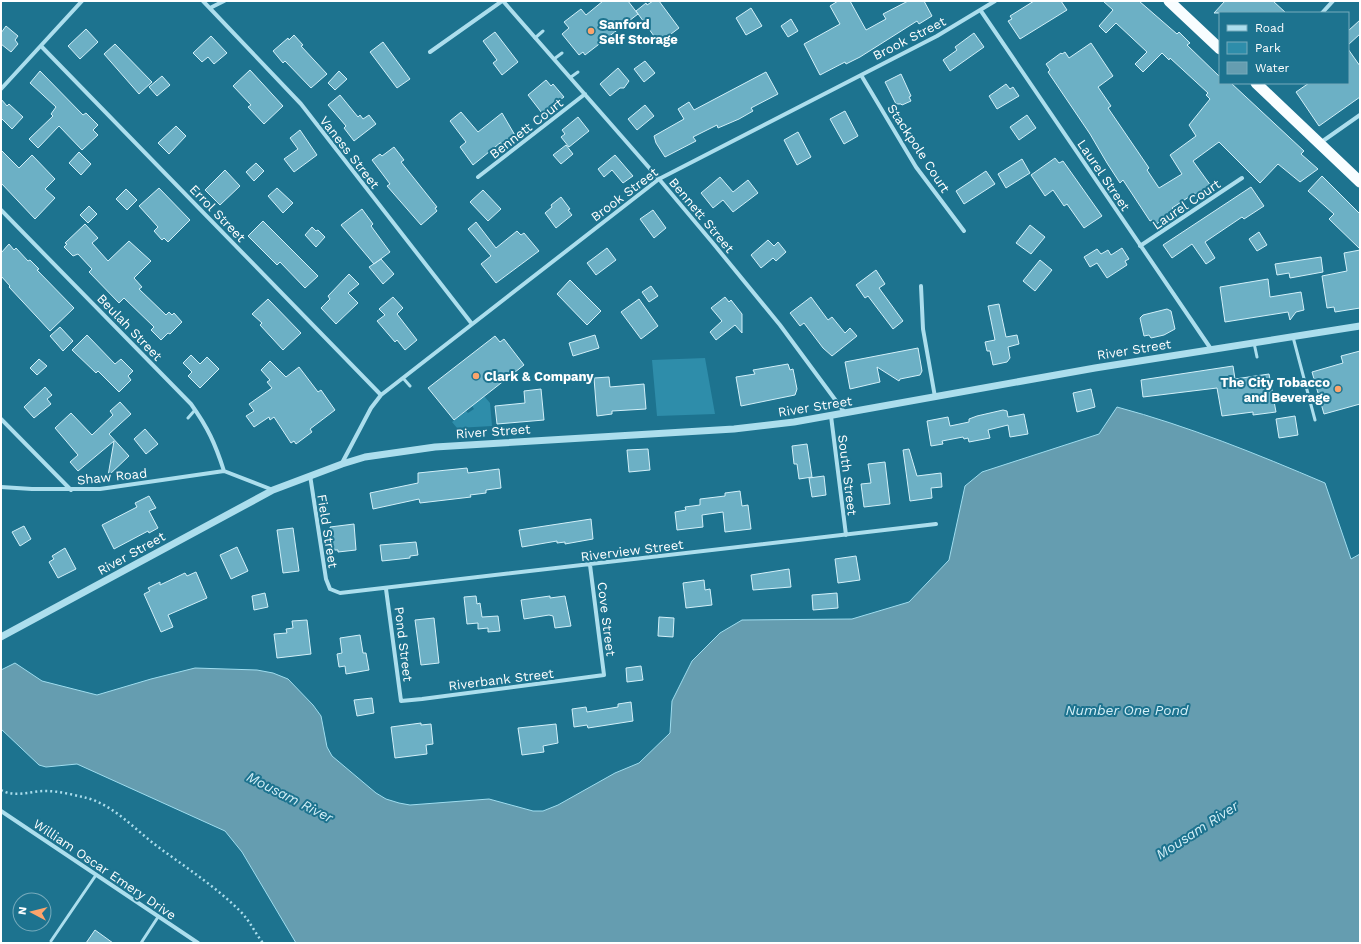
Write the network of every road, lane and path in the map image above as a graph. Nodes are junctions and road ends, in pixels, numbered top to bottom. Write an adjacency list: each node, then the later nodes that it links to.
1 (82, 1): 13 (street)
2 (203, 1): 8 (street, Vaness Street)
3 (224, 1): 8 (street)
4 (503, 1): 12 (street, Bennett Street); 15 (street)
5 (996, 1): 9 (street, Brook Street)
6 (1169, 1): 14 (highway)
7 (1333, 1): 10 (street)
8 (210, 8): 34 (street, Vaness Street)
9 (981, 11): 19 (street, Brook Street); 32 (street, Laurel Street)
10 (1323, 12)
11 (543, 32): 12 (lane)
12 (536, 38): 17 (street, Bennett Street)
13 (41, 46): 22 (street); 42 (street, Errol Street)
14 (1219, 48)
15 (430, 52)
16 (562, 53): 17 (lane)
17 (554, 59): 20 (street, Bennett Street)
18 (578, 72): 20 (lane)
19 (861, 75): 28 (street, Brook Street); 31 (street, Stackpole Court)
20 (571, 77): 23 (street, Bennett Street)
21 (1257, 84): 25 (highway)
22 (1, 89)
23 (585, 94): 26 (street, Bennett Court); 28 (street, Bennett Street)
24 (1360, 115): 25 (street)
25 (1320, 143): 29 (highway)
26 (478, 177)
27 (1242, 178): 32 (street, Laurel Court)
28 (659, 179): 34 (street, Brook Street); 45 (street, Bennett Street)
29 (1360, 182)
30 (1, 210): 44 (street, Beulah Street)
31 (964, 231)
32 (1140, 246): 38 (street, Laurel Street)
33 (921, 286): 43 (street)
34 (472, 324): 40 (street, Brook Street)
35 (1360, 326): 36 (street, River Street)
36 (1294, 337): 37 (street, River Street); 49 (lane)
37 (1254, 343): 38 (street, River Street); 39 (lane)
38 (1211, 349): 43 (street, River Street)
39 (1257, 357)
40 (403, 378): 41 (lane); 42 (street, Brook Street)
41 (410, 386)
42 (381, 395): 50 (street, Brook Street)
43 (935, 397): 45 (street, River Street)
44 (195, 410): 47 (lane); 51 (street, Beulah Street)
45 (845, 414): 46 (street, River Street)
46 (831, 416): 50 (street, River Street); 57 (street, South Street)
47 (188, 418)
48 (1, 419): 54 (street)
49 (1315, 420)
50 (342, 464): 52 (street, River Street)
51 (224, 472): 54 (street, Shaw Road); 55 (street)
52 (310, 475): 55 (street, River Street); 59 (street, Field Street)
53 (1, 487): 54 (street, Shaw Road)
54 (71, 490)
55 (273, 490): 61 (street, River Street)
56 (936, 524): 57 (street, Riverview Street)
57 (846, 535): 58 (street, Riverview Street)
58 (590, 565): 60 (street, Riverview Street); 62 (street, Cove Street)
59 (330, 589): 60 (street, Riverview Street)
60 (386, 589): 63 (street, Pond Street)
61 (1, 637)
62 (604, 675): 63 (street, Riverbank Street)
63 (401, 701)
64 (1, 790): 71 (path)
65 (1, 810): 66 (street, William Oscar Emery Drive)
66 (96, 875): 67 (street, William Oscar Emery Drive); 68 (lane)
67 (158, 917): 69 (lane); 70 (street, William Oscar Emery Drive)
68 (51, 941)
69 (141, 943)
70 (198, 943)
71 (263, 943)

